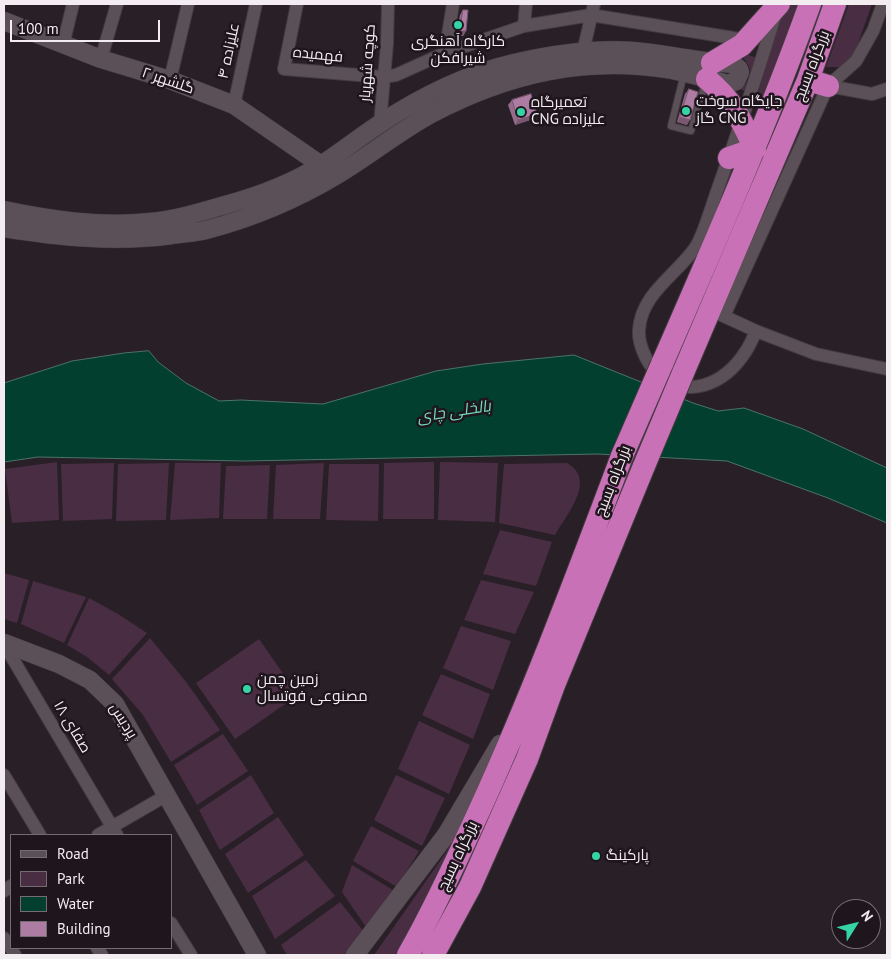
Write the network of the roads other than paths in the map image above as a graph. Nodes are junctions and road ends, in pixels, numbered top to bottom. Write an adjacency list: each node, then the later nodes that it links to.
1 (73, 4): 17 (street)
2 (117, 4): 20 (street)
3 (188, 4): 24 (street)
4 (256, 4): 27 (street, علیزاده ۴)
5 (297, 4): 23 (street, فهمیده)
6 (388, 4): 23 (street, کوچه شهریار)
7 (453, 4): 19 (street)
8 (526, 4): 15 (street)
9 (778, 4): 16 (highway); 28 (street)
10 (810, 4): 31 (highway, بزرگراه بسیج)
11 (835, 4): 25 (highway, بزرگراه بسیج)
12 (883, 4): 25 (street)
13 (593, 10): 15 (street); 16 (street); 18 (street)
14 (4, 21): 17 (main road, گلشهر ۲)
15 (524, 26): 19 (street)
16 (746, 40): 21 (highway)
17 (64, 45): 20 (main road, گلشهر ۲)
18 (583, 52): 21 (main road); 29 (main road)
19 (446, 53): 23 (street)
20 (101, 59): 24 (main road, گلشهر ۲)
21 (710, 71): 22 (main road); 22 (lane); 28 (highway)
22 (684, 73): 30 (main road)
23 (383, 77): 29 (street, کوچه شهریار)
24 (170, 80): 27 (main road, گلشهر ۲)
25 (818, 83): 26 (street); 36 (highway, بزرگراه بسیج)
26 (887, 89)
27 (234, 105): 33 (main road, گلشهر ۲)
28 (742, 122): 31 (highway); 32 (street)
29 (380, 124): 30 (main road); 33 (main road)
30 (390, 140): 35 (main road)
31 (755, 149): 32 (highway); 40 (highway, بزرگراه بسیج, bridge)
32 (729, 158): 37 (street)
33 (321, 165): 34 (main road)
34 (4, 210)
35 (4, 228)
36 (717, 313): 37 (street); 51 (highway, بزرگراه بسیج, bridge)
37 (756, 331): 38 (street)
38 (887, 369)
39 (4, 644): 42 (main road, پردیس); 43 (street, صفای ۱۸)
40 (537, 678): 49 (main road); 50 (highway, بزرگراه بسیج)
41 (4, 775): 44 (street)
42 (167, 795): 43 (street); 48 (main road, پردیس)
43 (115, 831): 45 (street)
44 (39, 834)
45 (102, 834)
46 (172, 925): 47 (street)
47 (191, 955)
48 (257, 955)
49 (355, 955)
50 (408, 955)
51 (433, 955)

